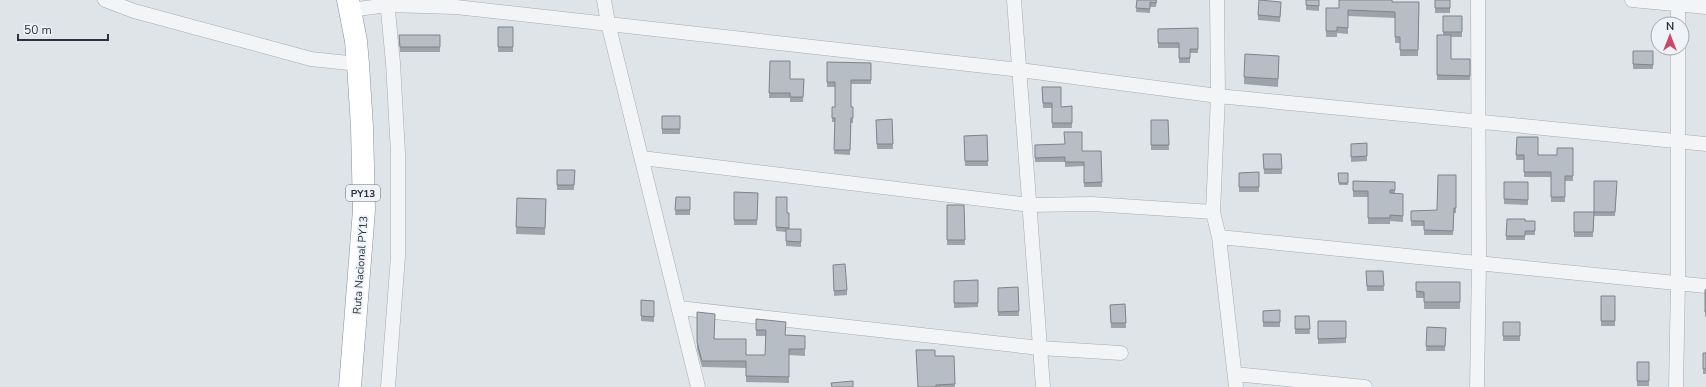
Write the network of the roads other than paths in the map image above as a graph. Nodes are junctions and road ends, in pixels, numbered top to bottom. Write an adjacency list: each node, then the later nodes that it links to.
1 (106, 0): 14 (street)
2 (604, 0): 12 (street)
3 (1014, 0): 15 (street)
4 (1217, 0): 16 (street)
5 (1478, 0): 17 (street)
6 (1632, 0): 8 (street)
7 (387, 2): 9 (street); 12 (street); 32 (street)
8 (1678, 2): 10 (street); 11 (street)
9 (349, 5): 14 (highway, Ruta Nacional PY13 / PY13)
10 (1706, 7)
11 (1678, 16)
12 (608, 23): 15 (street); 20 (street)
13 (1678, 56): 18 (street)
14 (358, 64): 31 (highway, Ruta Nacional PY13 / PY13)
15 (1020, 70): 16 (street); 21 (street)
16 (1218, 96): 17 (street); 22 (street)
17 (1478, 122): 18 (street); 24 (street)
18 (1678, 141): 19 (street); 25 (street)
19 (1706, 144)
20 (642, 158): 21 (street); 27 (street)
21 (1030, 205): 22 (street); 28 (street)
22 (1213, 212): 23 (street)
23 (1219, 237): 24 (street); 30 (street)
24 (1479, 263): 25 (street); 36 (street)
25 (1678, 283): 26 (street); 37 (street)
26 (1706, 286)
27 (679, 308): 28 (street); 33 (street)
28 (1040, 348): 29 (street); 34 (street)
29 (1121, 353)
30 (1236, 381): 35 (street)
31 (350, 387)
32 (388, 387)
33 (698, 387)
34 (1043, 387)
35 (1365, 387)
36 (1477, 387)
37 (1676, 387)

